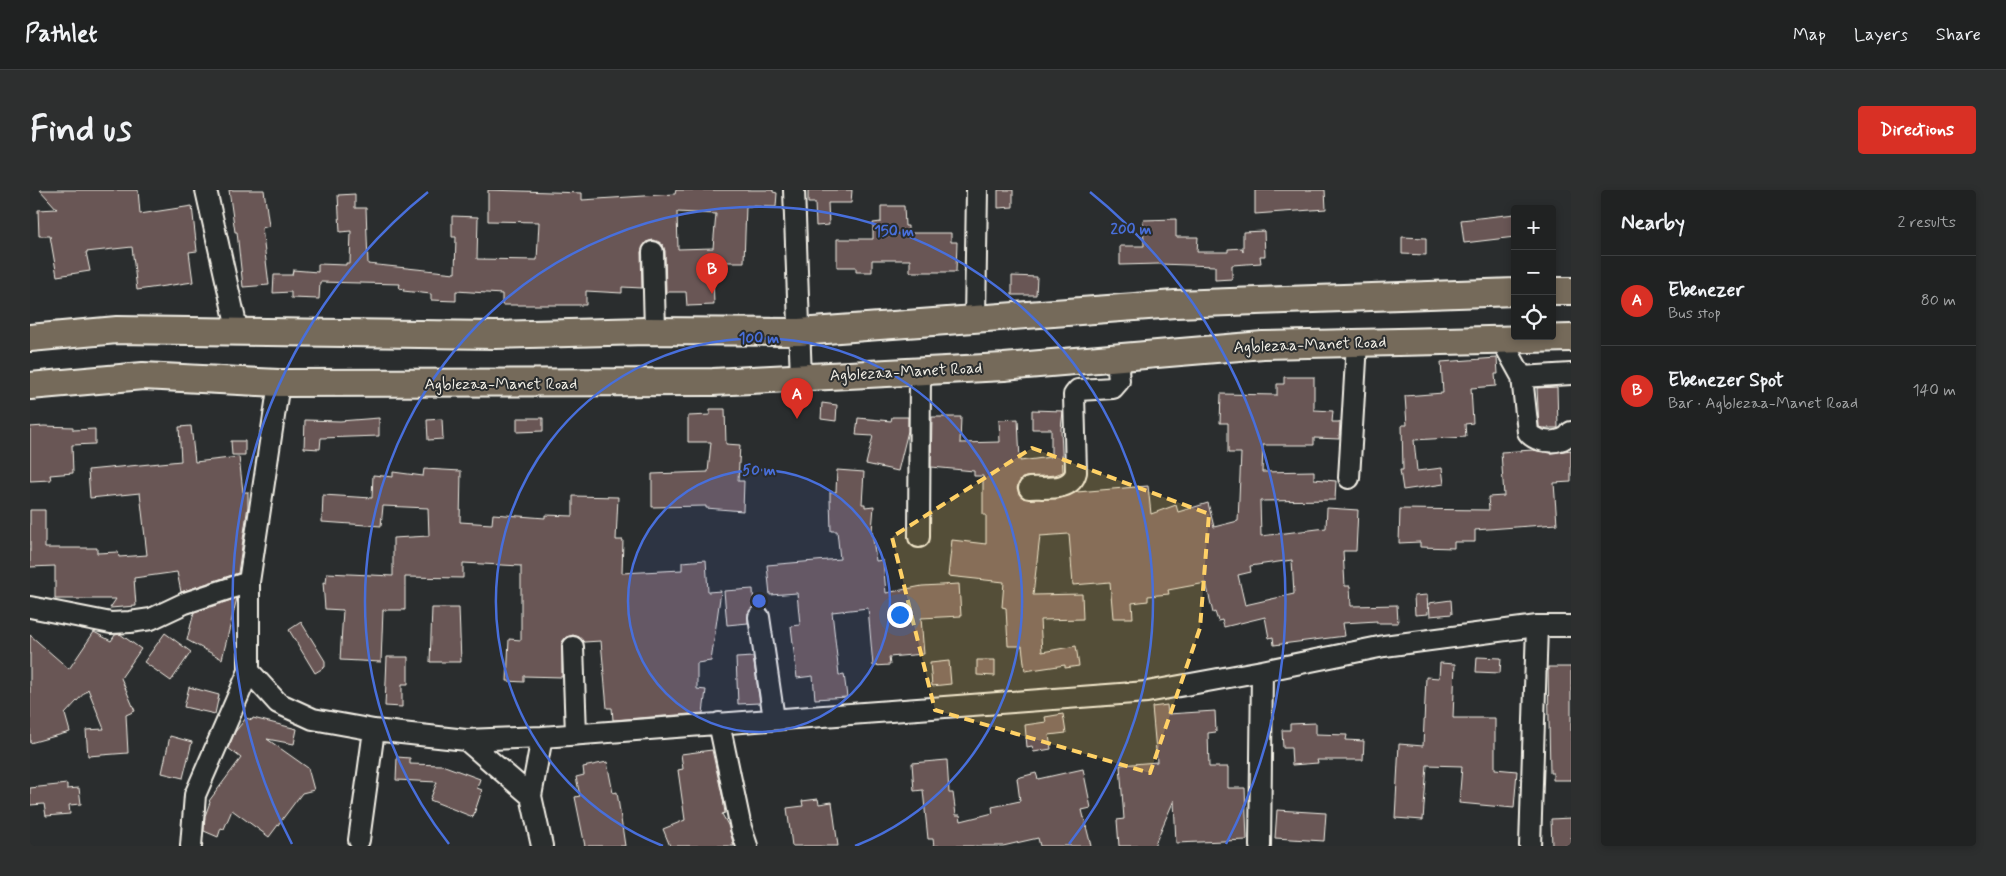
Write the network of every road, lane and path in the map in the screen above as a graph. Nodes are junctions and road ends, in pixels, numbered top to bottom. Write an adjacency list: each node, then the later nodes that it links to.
1 (206, 190): 11 (street)
2 (794, 190): 10 (street)
3 (977, 190): 8 (street)
4 (653, 252): 9 (street)
5 (1571, 290): 6 (main road)
6 (1556, 291)
7 (1511, 292): 8 (main road)
8 (975, 318): 10 (main road)
9 (655, 331): 10 (main road); 11 (main road)
10 (798, 332): 20 (street)
11 (238, 333): 12 (main road)
12 (30, 338)
13 (1571, 338): 14 (main road, Agblezaa-Manet Road)
14 (1501, 339): 15 (main road, Agblezaa-Manet Road); 19 (street)
15 (1357, 343): 16 (main road, Agblezaa-Manet Road); 24 (street)
16 (1117, 357): 17 (main road, Agblezaa-Manet Road); 25 (street)
17 (920, 372): 20 (main road, Agblezaa-Manet Road); 26 (street)
18 (1571, 374): 19 (street)
19 (1522, 377): 23 (street)
20 (801, 378): 21 (main road, Agblezaa-Manet Road)
21 (279, 383): 22 (main road, Agblezaa-Manet Road); 27 (street)
22 (30, 386)
23 (1571, 432)
24 (1349, 478)
25 (1029, 488)
26 (919, 537)
27 (249, 582): 28 (street); 33 (street)
28 (30, 607)
29 (759, 616): 35 (street)
30 (1538, 626): 31 (street); 34 (street); 47 (street)
31 (1571, 626)
32 (573, 647): 38 (street)
33 (249, 671): 37 (street); 43 (street)
34 (1262, 671): 35 (street); 46 (street)
35 (774, 719): 36 (street)
36 (719, 723): 38 (street); 45 (street)
37 (374, 730): 40 (street); 42 (street)
38 (576, 734): 39 (street)
39 (542, 737): 40 (street); 41 (street)
40 (466, 740): 41 (street)
41 (531, 796): 44 (street)
42 (359, 840)
43 (191, 846)
44 (542, 846)
45 (748, 846)
46 (1260, 846)
47 (1530, 846)

